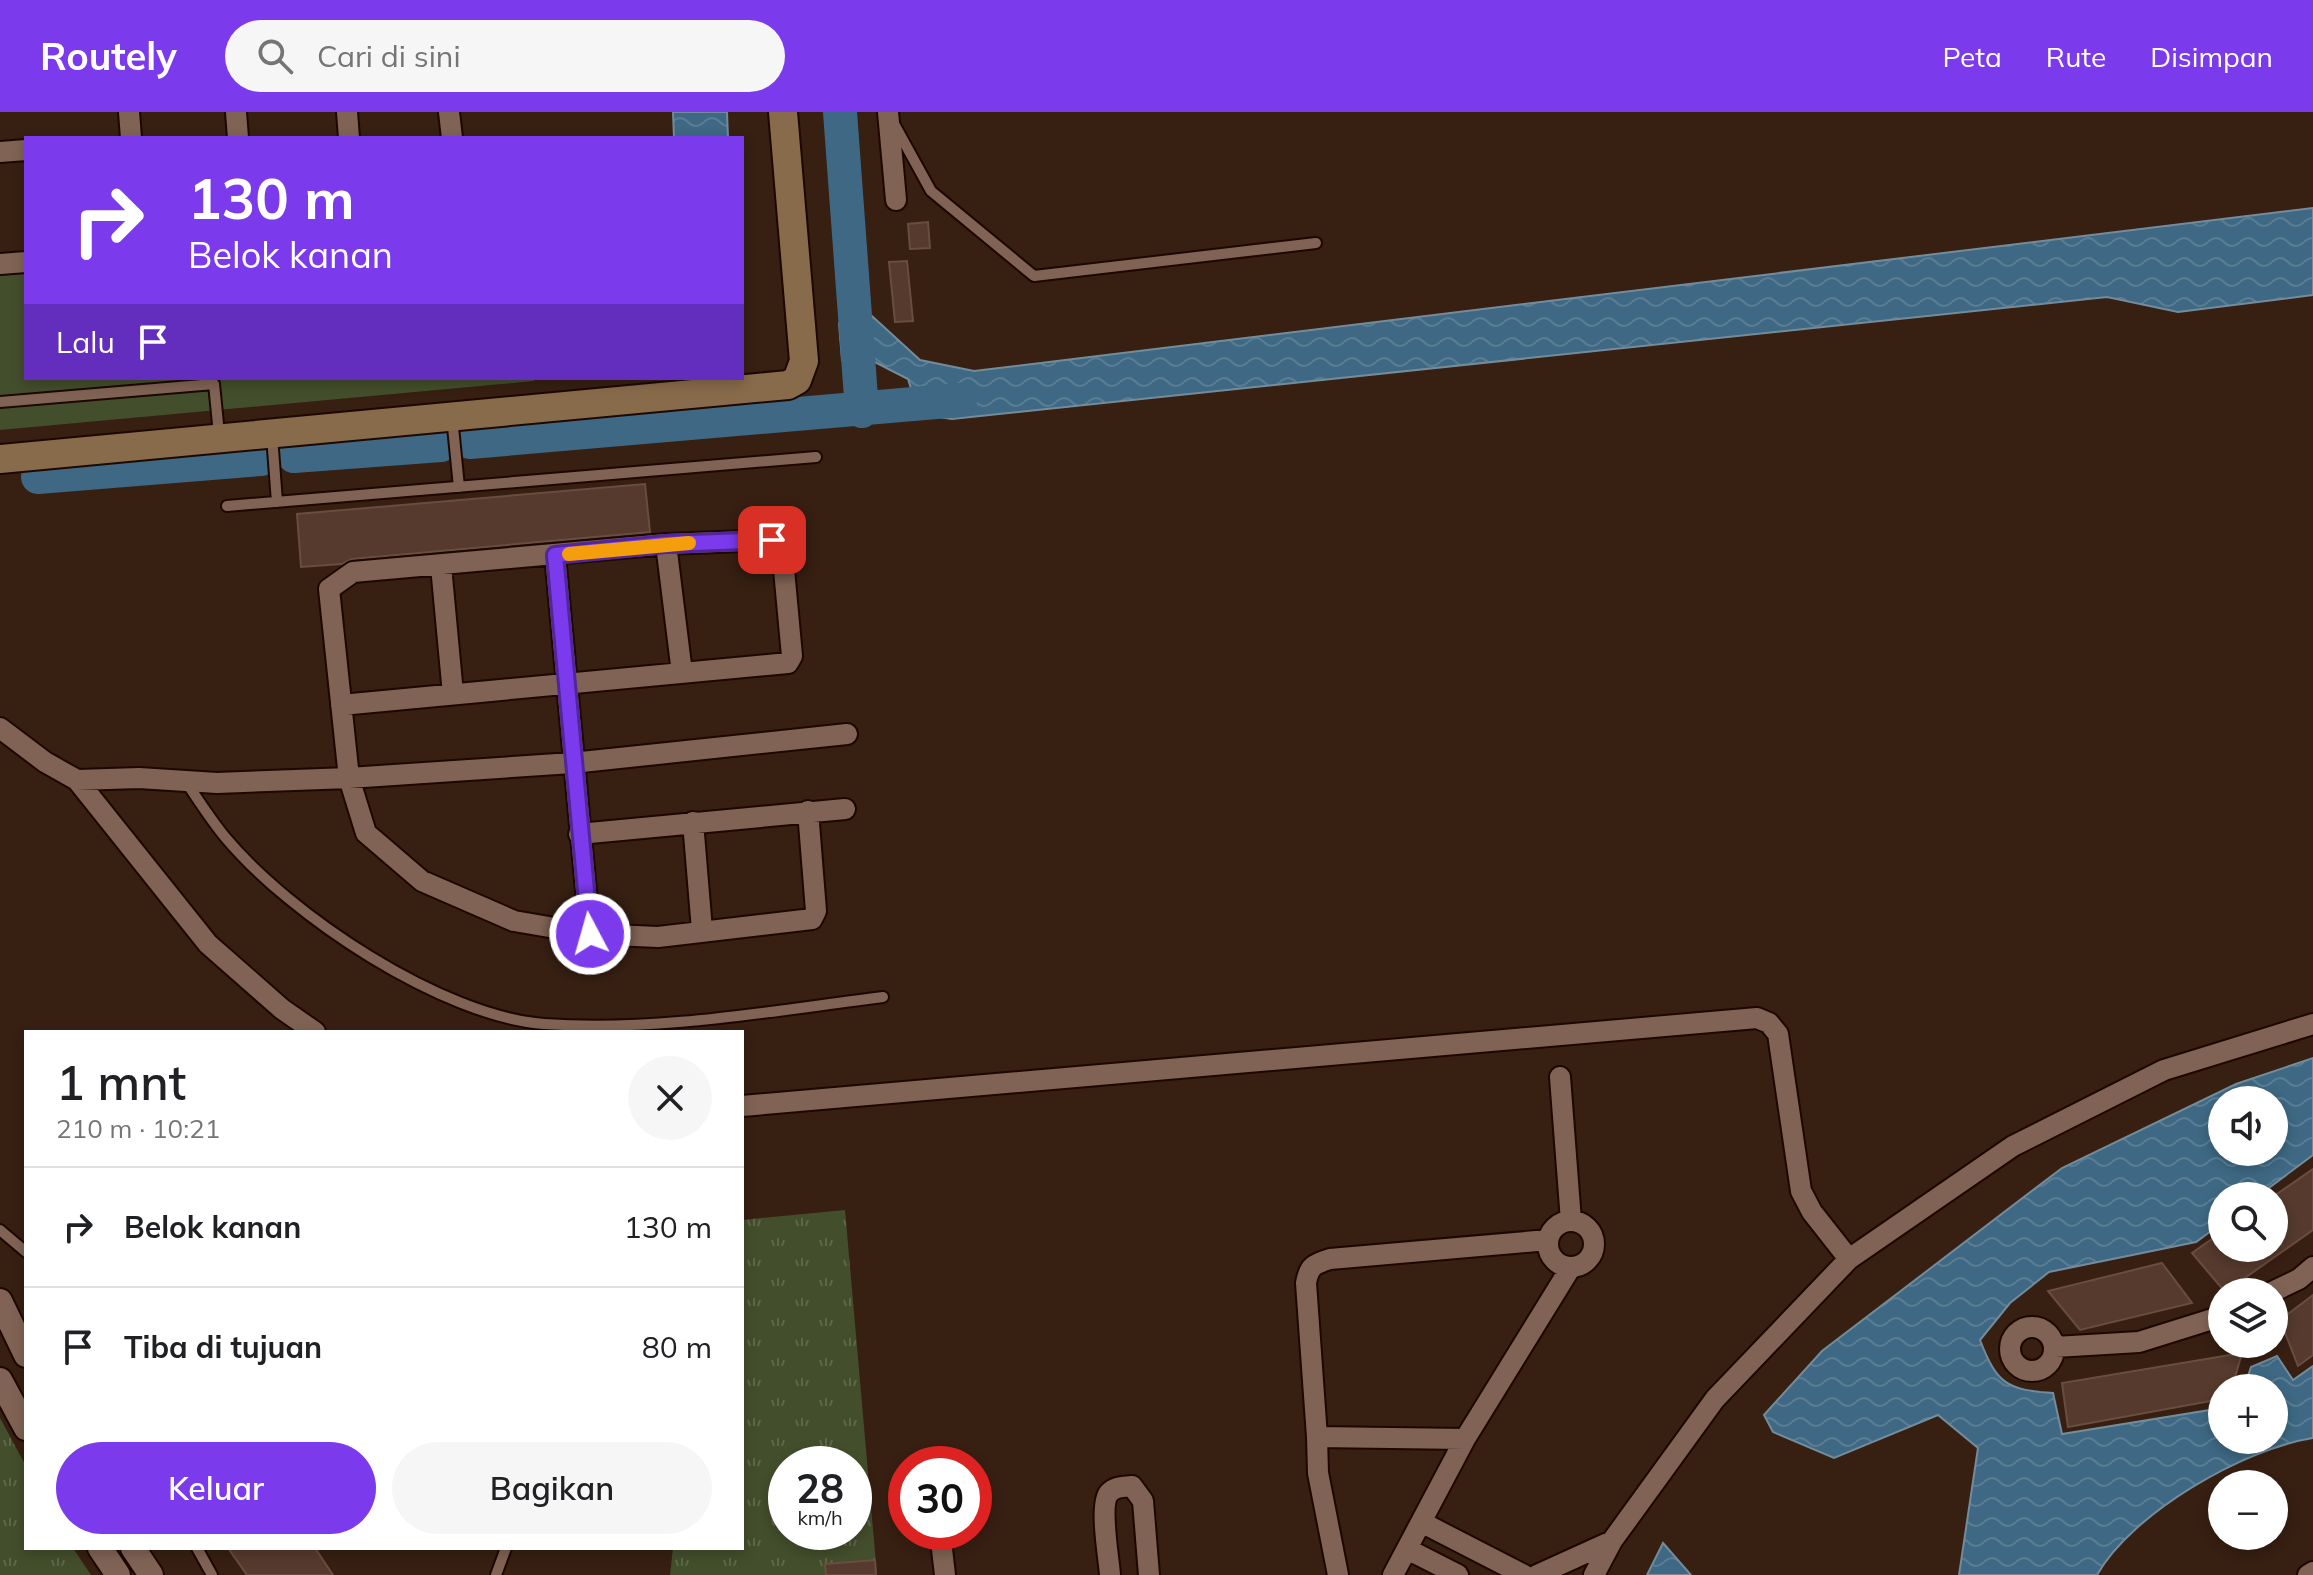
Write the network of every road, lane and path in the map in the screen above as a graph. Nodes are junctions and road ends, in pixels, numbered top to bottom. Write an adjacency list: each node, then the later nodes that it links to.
1 (129, 112): 7 (street)
2 (236, 112): 8 (street)
3 (347, 112): 9 (street)
4 (449, 112): 10 (street)
5 (783, 112): 18 (main road)
6 (888, 113): 13 (street); 14 (lane)
7 (131, 136)
8 (238, 136)
9 (349, 136)
10 (452, 136)
11 (24, 150): 12 (street)
12 (0, 152)
13 (896, 200)
14 (1316, 243)
15 (24, 262): 16 (street)
16 (0, 264)
17 (0, 402): 20 (lane)
18 (452, 417): 19 (main road); 23 (lane)
19 (272, 434): 20 (main road); 24 (lane)
20 (219, 438): 22 (main road)
21 (816, 457): 23 (lane)
22 (0, 459)
23 (459, 487): 24 (lane)
24 (277, 502): 25 (lane)
25 (227, 506)
26 (666, 544): 27 (street); 29 (street); 29 (street)
27 (555, 555): 28 (street); 30 (street)
28 (441, 566): 31 (street); 32 (street)
29 (682, 673): 30 (street)
30 (565, 684): 31 (street); 35 (street)
31 (453, 694): 32 (street)
32 (341, 705): 36 (street)
33 (0, 728): 37 (street)
34 (847, 734): 35 (street)
35 (572, 763): 36 (street); 42 (street)
36 (349, 778): 38 (street); 44 (street)
37 (77, 780): 38 (street); 47 (street)
38 (186, 782): 45 (lane)
39 (845, 809): 40 (street)
40 (808, 811): 41 (street); 43 (street)
41 (693, 822): 42 (street); 43 (street)
42 (579, 834): 44 (street)
43 (702, 930): 44 (street)
44 (590, 934)
45 (883, 997)
46 (2313, 1024): 54 (street)
47 (312, 1030)
48 (1560, 1077): 50 (street)
49 (744, 1106): 54 (street)
50 (1571, 1221): 52 (street); 55 (street)
51 (0, 1230): 53 (lane)
52 (1548, 1240): 55 (street); 64 (street)
53 (24, 1250)
54 (1849, 1259): 67 (street)
55 (1571, 1267): 65 (street)
56 (2313, 1267): 57 (street)
57 (2288, 1284)
58 (0, 1301): 61 (street)
59 (2208, 1320): 60 (street)
60 (2055, 1347)
61 (24, 1351)
62 (0, 1380): 63 (street)
63 (24, 1424)
64 (1317, 1437): 65 (street); 81 (street)
65 (1465, 1439): 66 (street)
66 (1421, 1522): 68 (street); 84 (street)
67 (1612, 1541): 85 (street); 86 (street)
68 (1407, 1549): 82 (street); 83 (street)
69 (101, 1550): 74 (street)
70 (134, 1550): 75 (street)
71 (198, 1550): 76 (lane)
72 (505, 1550): 77 (lane)
73 (942, 1550): 78 (street)
74 (118, 1575)
75 (151, 1575)
76 (212, 1575)
77 (496, 1575)
78 (945, 1575)
79 (1110, 1575): 80 (street)
80 (1149, 1575)
81 (1338, 1575)
82 (1393, 1575)
83 (1458, 1575)
84 (1524, 1575)
85 (1537, 1575)
86 (1594, 1575)

